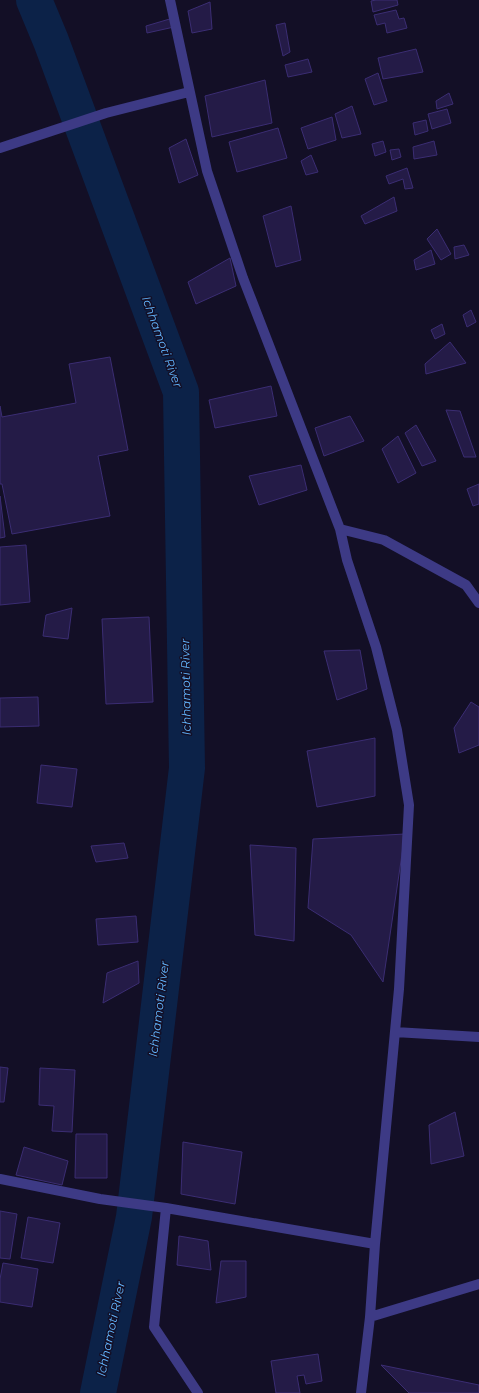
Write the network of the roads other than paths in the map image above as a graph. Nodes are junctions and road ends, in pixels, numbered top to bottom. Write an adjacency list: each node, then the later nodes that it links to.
1 (170, 0): 2 (street)
2 (189, 92): 3 (street); 4 (street)
3 (0, 148)
4 (340, 529): 5 (street); 6 (street)
5 (479, 603)
6 (395, 1032): 7 (street); 10 (street)
7 (479, 1037)
8 (0, 1179): 9 (street)
9 (166, 1208): 10 (street); 13 (street)
10 (375, 1244): 12 (street)
11 (479, 1284): 12 (street)
12 (370, 1317): 14 (street)
13 (198, 1393)
14 (361, 1393)

